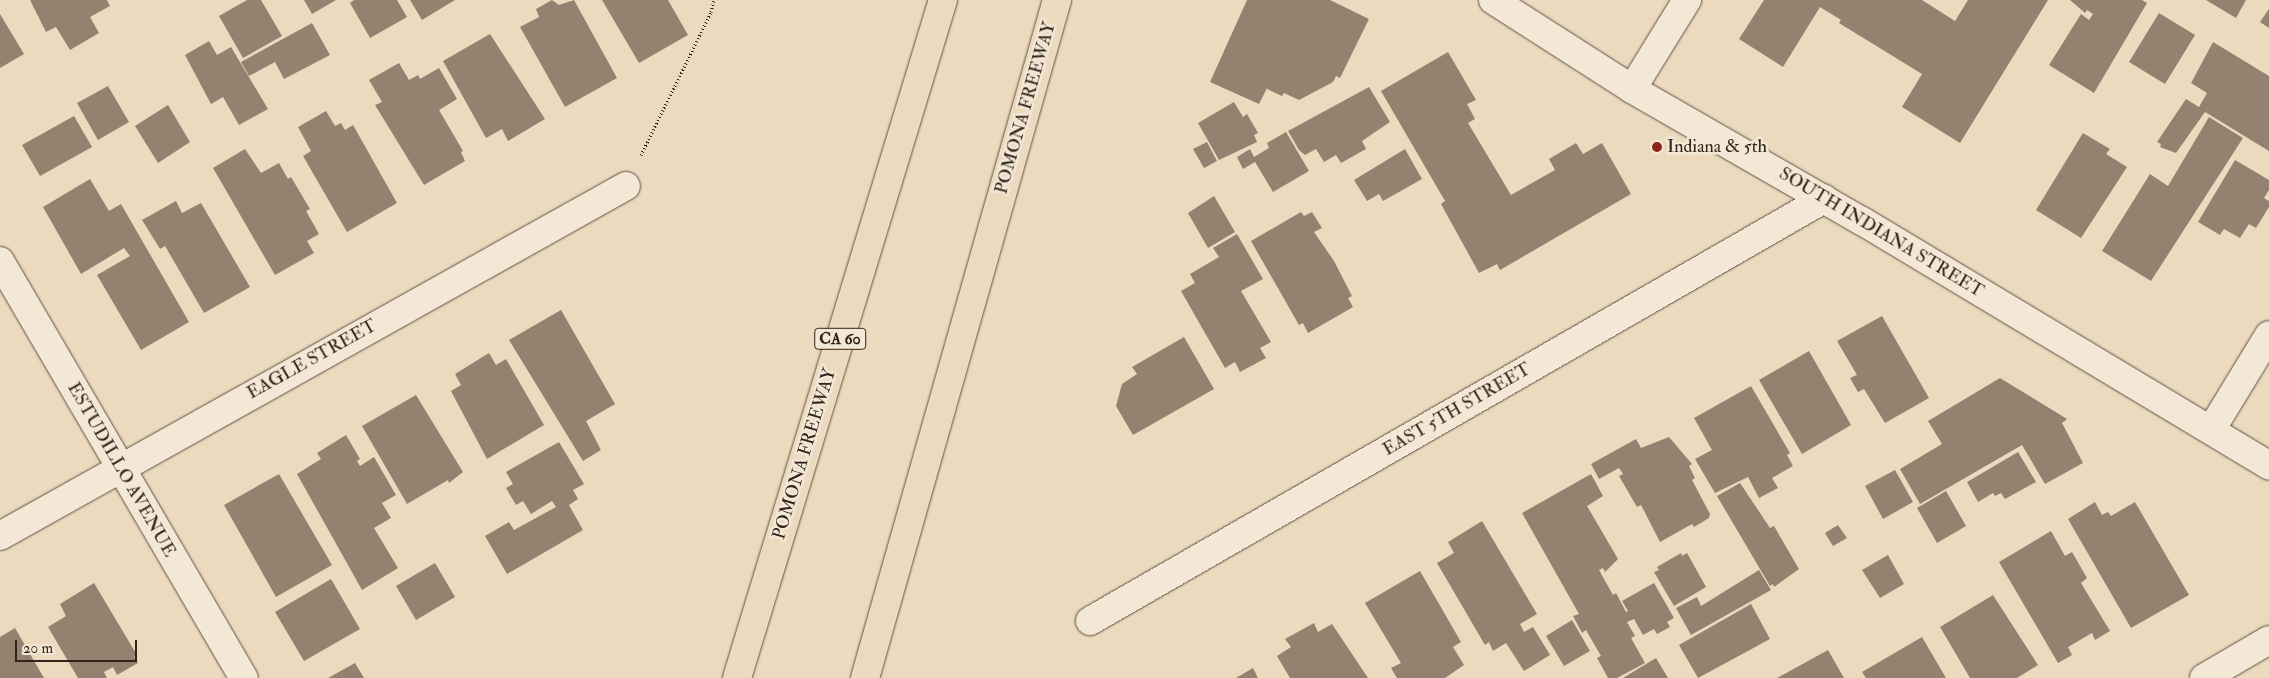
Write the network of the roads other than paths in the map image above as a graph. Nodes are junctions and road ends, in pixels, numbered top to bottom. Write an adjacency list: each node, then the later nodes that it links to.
1 (943, 0): 17 (highway, POMONA FREEWAY / CA 60)
2 (1057, 0): 18 (highway, POMONA FREEWAY)
3 (1493, 0): 5 (street, SOUTH INDIANA STREET)
4 (1687, 0): 5 (street)
5 (1632, 89): 7 (street, SOUTH INDIANA STREET)
6 (626, 186): 12 (street, EAGLE STREET)
7 (1824, 199): 10 (street, SOUTH INDIANA STREET); 14 (street, EAST 5TH STREET)
8 (0, 261): 12 (street, ESTUDILLO AVENUE)
9 (2269, 335): 10 (street)
10 (2211, 430): 11 (street, SOUTH INDIANA STREET)
11 (2269, 466)
12 (118, 467): 13 (street, EAGLE STREET); 16 (street, ESTUDILLO AVENUE)
13 (0, 536)
14 (1090, 621)
15 (2269, 640): 19 (street)
16 (244, 678)
17 (737, 678)
18 (865, 678)
19 (2204, 678)

